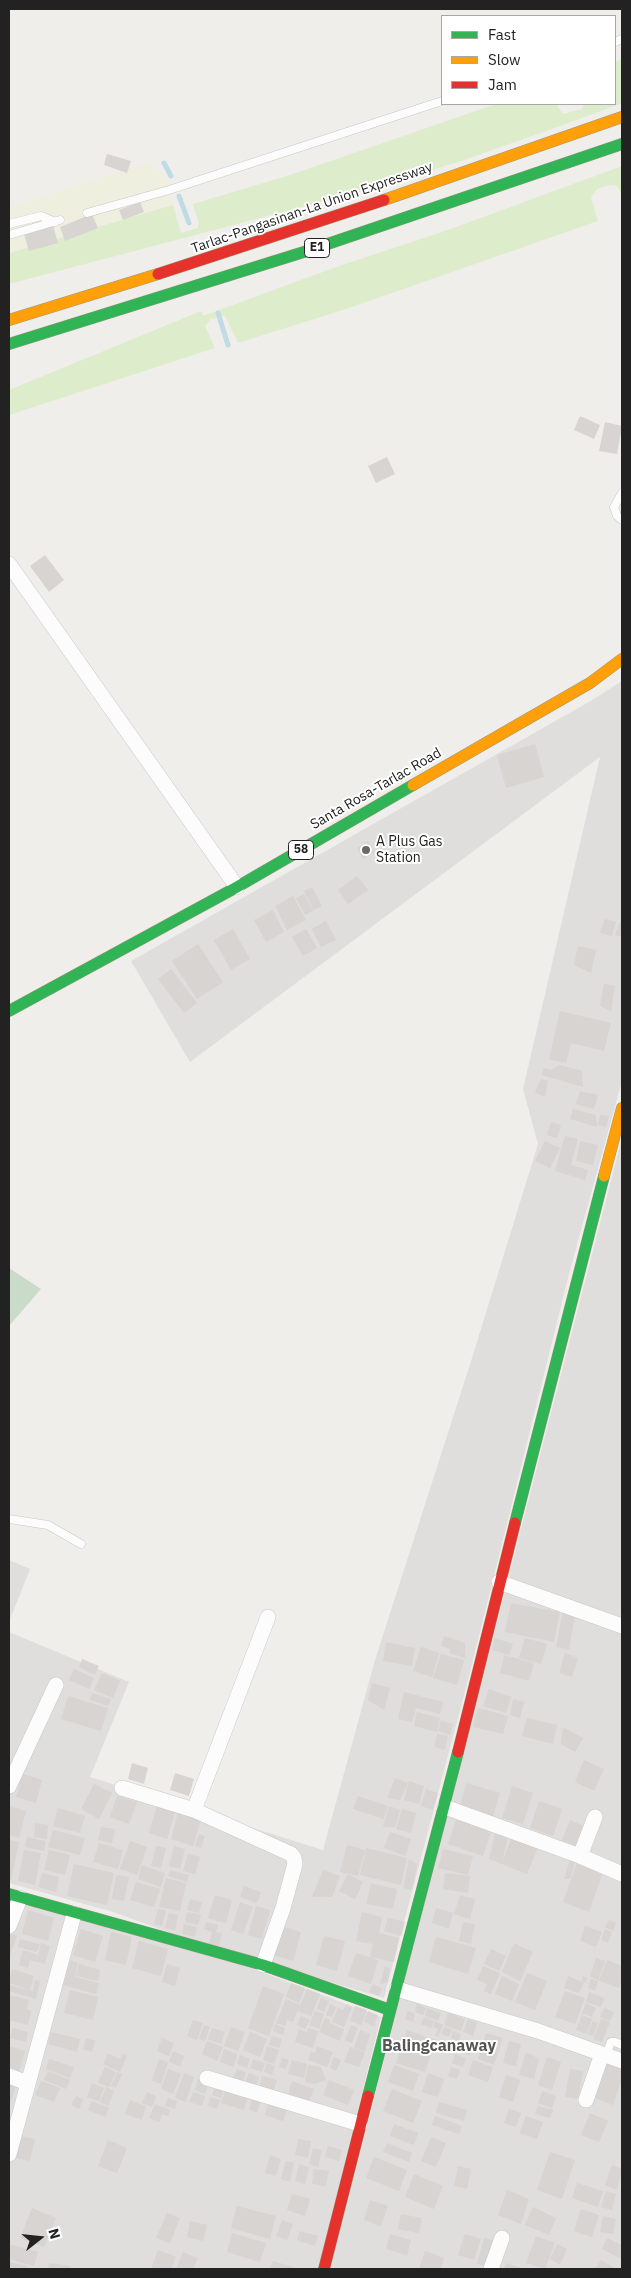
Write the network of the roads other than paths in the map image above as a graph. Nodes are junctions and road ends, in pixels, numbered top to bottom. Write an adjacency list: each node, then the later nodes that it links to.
1 (441, 101): 4 (lane)
2 (622, 117): 7 (main road, Tarlac-Pangasinan-La Union Expressway / E1)
3 (622, 144): 8 (main road, E1)
4 (87, 213)
5 (9, 224): 6 (lane)
6 (9, 235)
7 (9, 320)
8 (9, 344)
9 (622, 493): 10 (lane)
10 (622, 520)
11 (9, 564): 13 (street)
12 (622, 659): 13 (main road, Santa Rosa-Tarlac Road / 58)
13 (236, 887): 14 (main road, Santa Rosa-Tarlac Road / 58)
14 (9, 1011)
15 (622, 1108): 18 (main road)
16 (9, 1519): 17 (lane)
17 (81, 1544)
18 (499, 1582): 20 (street); 24 (main road)
19 (268, 1617): 25 (street)
20 (622, 1626)
21 (56, 1685): 22 (street)
22 (9, 1786)
23 (122, 1788): 25 (street)
24 (445, 1807): 27 (street); 33 (main road)
25 (194, 1810): 32 (street)
26 (595, 1817): 27 (street)
27 (580, 1856): 28 (street)
28 (622, 1874)
29 (14, 1896): 30 (main road); 31 (street)
30 (74, 1914): 32 (main road); 40 (street)
31 (9, 1926)
32 (263, 1965): 34 (main road)
33 (397, 1989): 34 (main road); 36 (street)
34 (390, 2010): 42 (main road)
35 (622, 2045): 36 (lane)
36 (604, 2054): 37 (street); 41 (street)
37 (622, 2061)
38 (9, 2076): 40 (street)
39 (207, 2078): 42 (street)
40 (27, 2083): 43 (street)
41 (586, 2100)
42 (360, 2124): 45 (main road)
43 (9, 2154)
44 (502, 2238): 46 (street)
45 (324, 2269)
46 (490, 2269)

